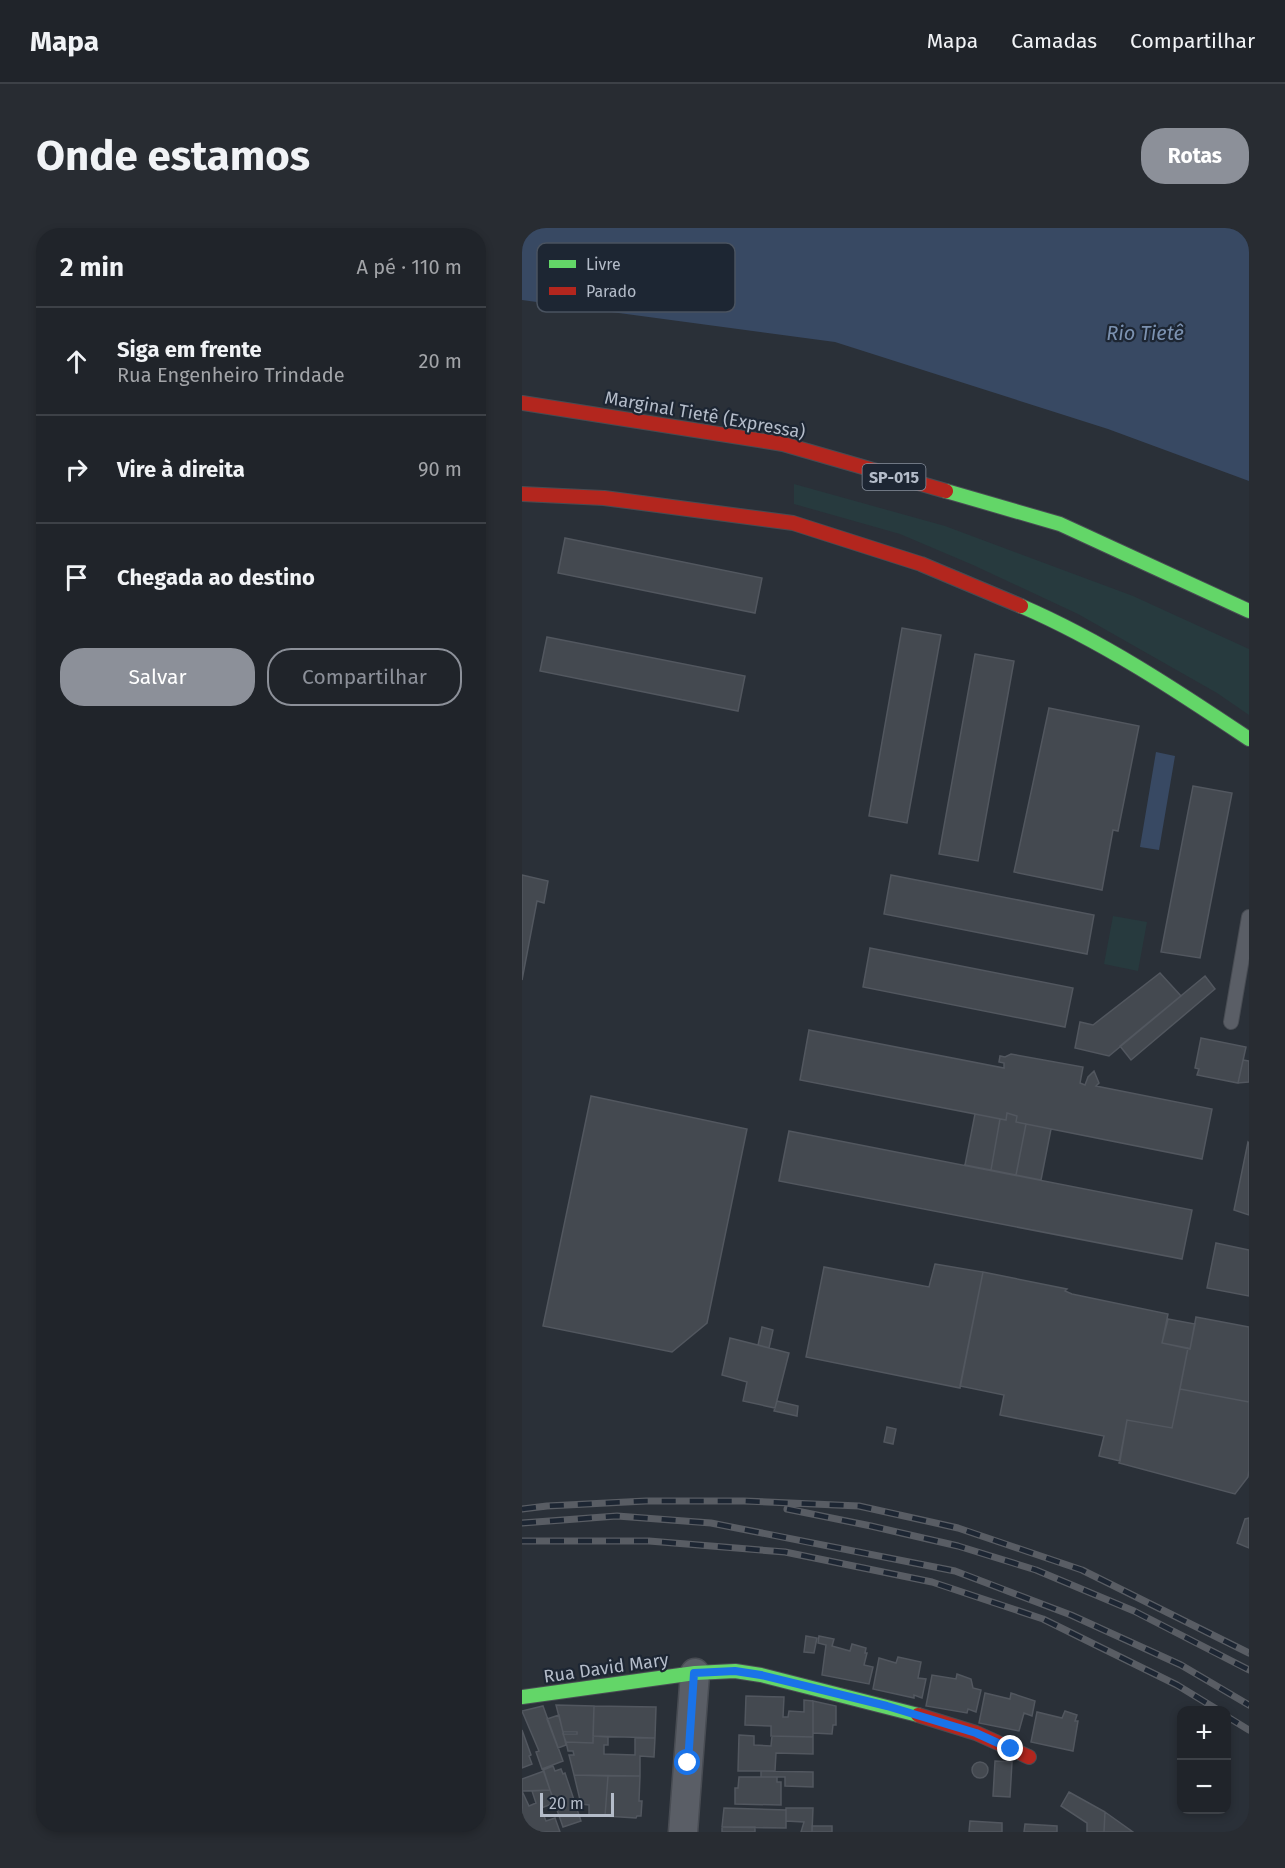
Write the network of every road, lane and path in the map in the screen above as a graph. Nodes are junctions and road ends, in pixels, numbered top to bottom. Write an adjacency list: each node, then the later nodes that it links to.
1 (522, 403): 5 (main road, Marginal Tietê (Expressa) / SP-015)
2 (522, 494): 4 (main road)
3 (734, 501): 4 (main road)
4 (793, 523): 6 (main road)
5 (1249, 611)
6 (1249, 739)
7 (1249, 917): 8 (lane)
8 (1232, 1022)
9 (694, 1673): 10 (main road, Rua David Mary); 11 (main road, Rua David Mary); 12 (street)
10 (522, 1697)
11 (1029, 1756)
12 (680, 1832)

